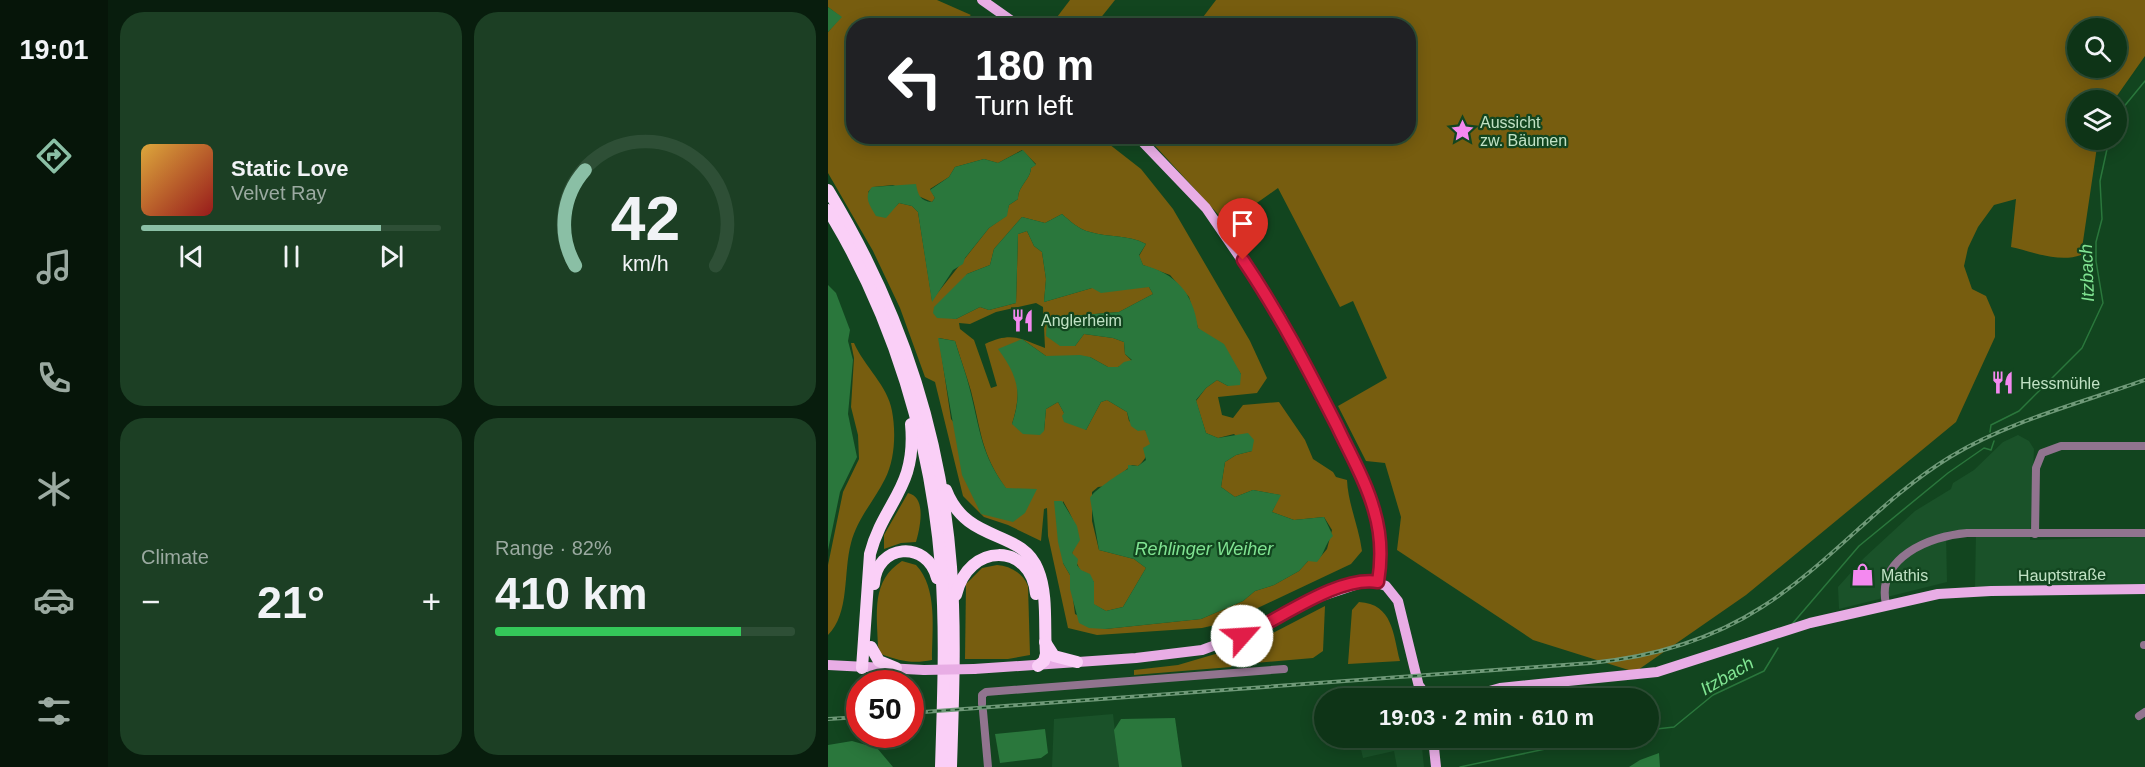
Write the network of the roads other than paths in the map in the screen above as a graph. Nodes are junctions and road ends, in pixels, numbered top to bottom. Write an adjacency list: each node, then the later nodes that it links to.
1 (982, 0): 2 (main road)
2 (1008, 18)
3 (1145, 144): 11 (main road)
4 (828, 190): 8 (highway)
5 (828, 210): 6 (highway)
6 (908, 393): 14 (highway); 20 (highway)
7 (2145, 446): 10 (street)
8 (935, 455): 14 (highway); 15 (highway)
9 (2145, 533): 10 (street)
10 (2035, 534): 13 (street)
11 (1378, 582): 17 (main road); 23 (main road)
12 (2145, 589): 13 (main road, Hauptstraße)
13 (1886, 604): 26 (main road, Hauptstraße)
14 (948, 606): 16 (highway); 19 (highway); 28 (highway); 29 (highway)
15 (1045, 641): 17 (highway); 19 (highway)
16 (871, 647): 20 (highway); 21 (highway)
17 (1077, 662): 19 (main road)
18 (828, 665): 20 (main road)
19 (1038, 666): 21 (main road, bridge)
20 (862, 668): 21 (main road)
21 (896, 668)
22 (1284, 669): 30 (street)
23 (1418, 681): 24 (main road); 25 (main road)
24 (1420, 688)
25 (1422, 688)
26 (1507, 688)
27 (1434, 748): 31 (main road)
28 (941, 767)
29 (951, 767)
30 (988, 767)
31 (1436, 767)

